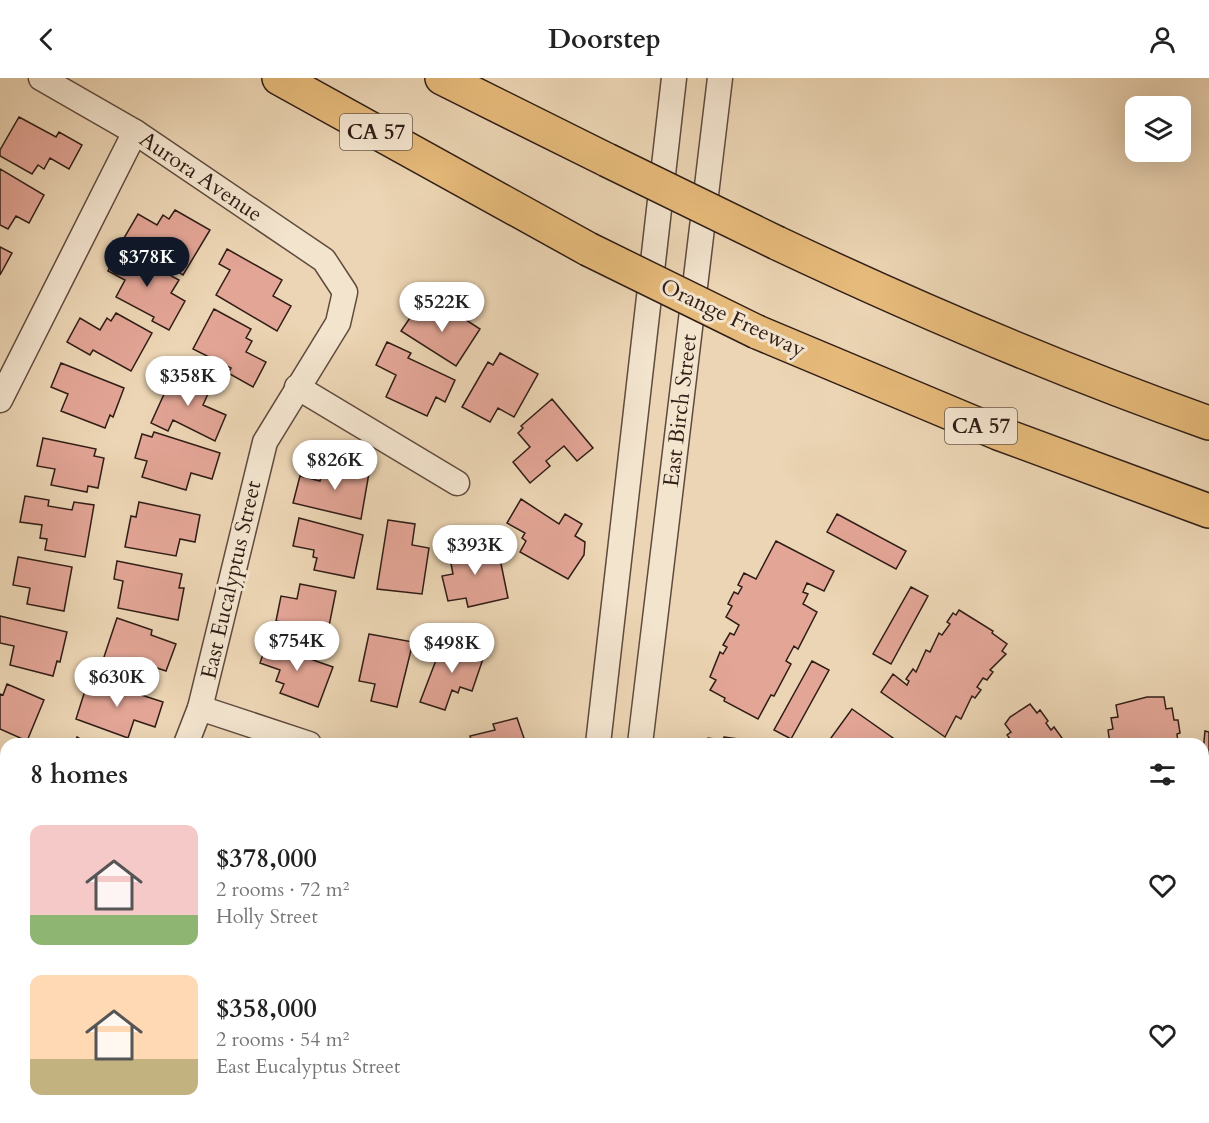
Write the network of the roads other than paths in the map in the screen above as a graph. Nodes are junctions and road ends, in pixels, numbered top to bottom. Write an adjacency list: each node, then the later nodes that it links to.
1 (41, 78): 6 (street, Aurora Avenue)
2 (279, 78): 12 (highway, Orange Freeway / CA 57, bridge)
3 (442, 78): 10 (highway, bridge)
4 (674, 78): 16 (street, East Birch Street)
5 (720, 78): 17 (street, East Birch Street)
6 (135, 132): 7 (street, Aurora Avenue); 9 (street)
7 (345, 292): 8 (street, East Eucalyptus Street)
8 (297, 387): 11 (street); 13 (street, East Eucalyptus Street)
9 (0, 400)
10 (1209, 423)
11 (457, 483)
12 (1209, 511)
13 (200, 708): 14 (street, East Eucalyptus Street); 15 (street)
14 (188, 738)
15 (291, 738)
16 (599, 738)
17 (641, 738)

